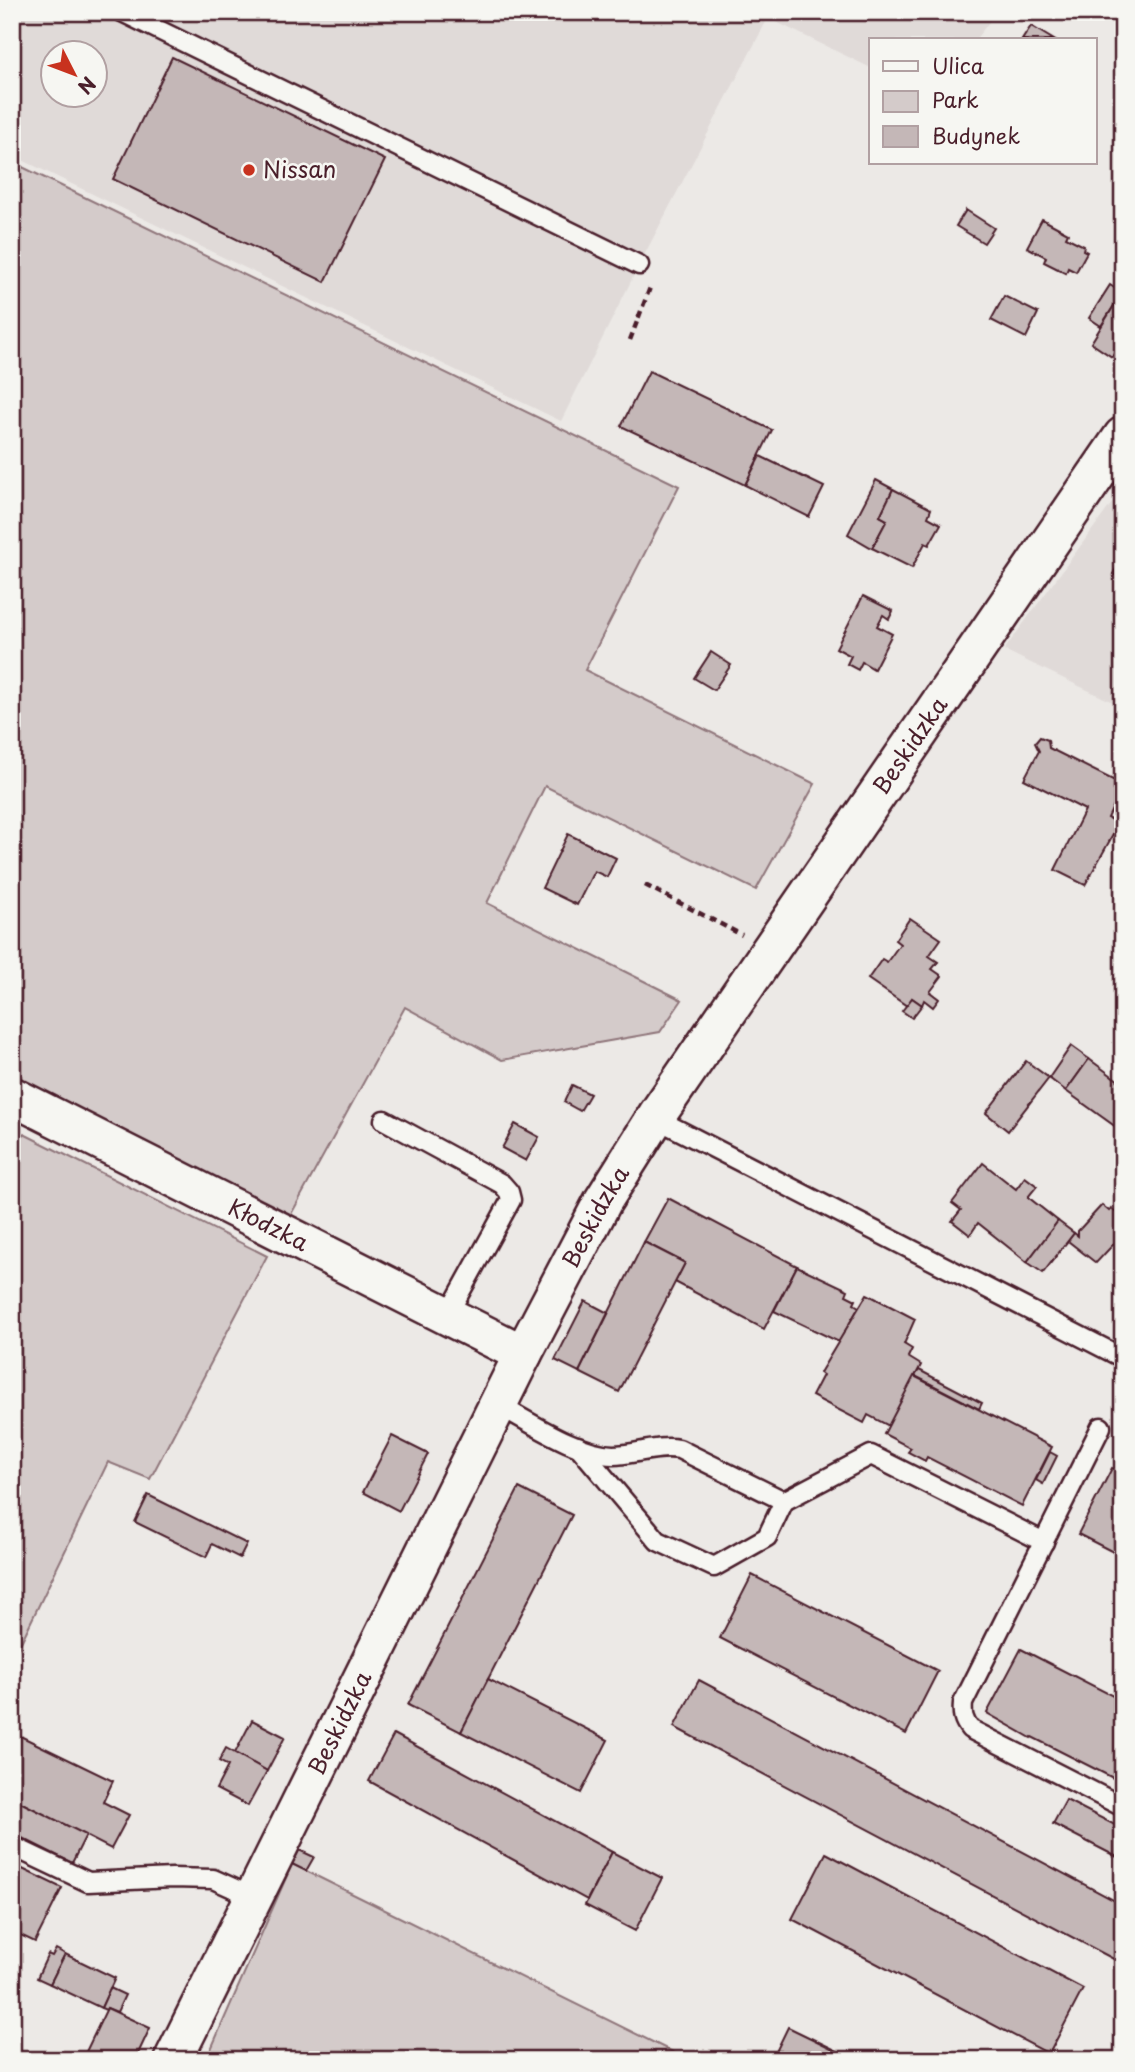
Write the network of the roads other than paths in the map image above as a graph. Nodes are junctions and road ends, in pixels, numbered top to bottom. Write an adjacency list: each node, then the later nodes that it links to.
1 (122, 12): 2 (lane)
2 (639, 265)
3 (1123, 436): 5 (street, Beskidzka)
4 (12, 1096): 7 (street, Kłodzka)
5 (655, 1118): 8 (street, Beskidzka); 9 (lane)
6 (384, 1120): 7 (lane)
7 (447, 1316): 8 (street, Kłodzka)
8 (523, 1354): 10 (street, Beskidzka)
9 (1123, 1358)
10 (498, 1405): 12 (lane); 17 (street, Beskidzka)
11 (1101, 1427): 14 (lane)
12 (578, 1446): 13 (lane); 13 (lane)
13 (785, 1502): 14 (lane)
14 (1044, 1542): 15 (lane)
15 (1123, 1807)
16 (12, 1846): 17 (lane)
17 (253, 1897): 18 (street, Beskidzka)
18 (173, 2060)

